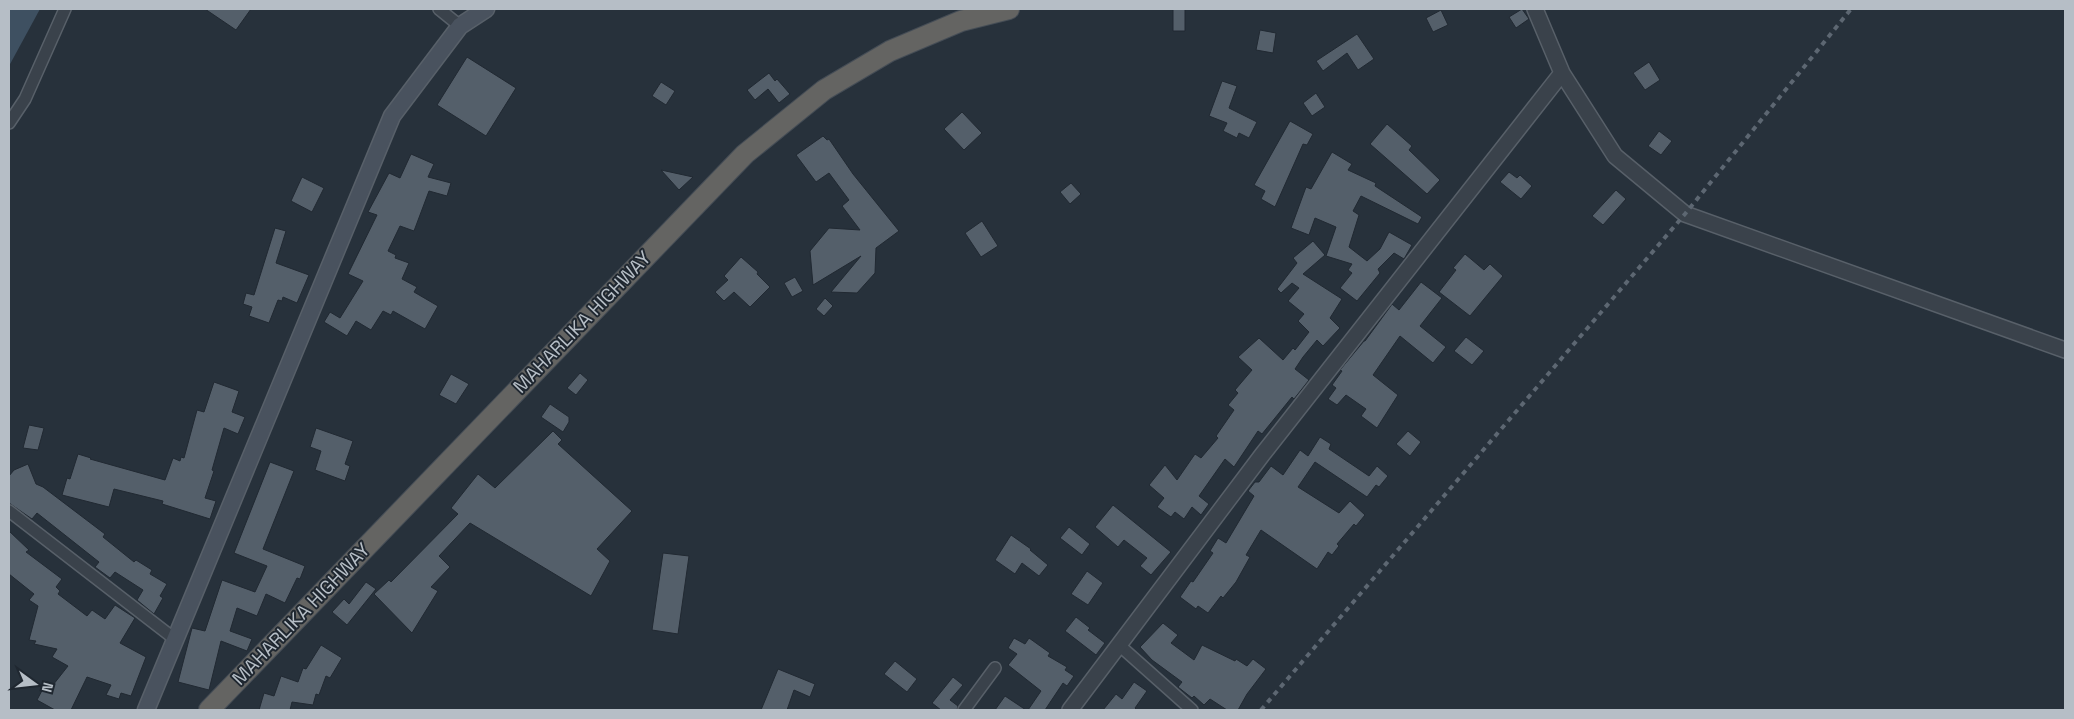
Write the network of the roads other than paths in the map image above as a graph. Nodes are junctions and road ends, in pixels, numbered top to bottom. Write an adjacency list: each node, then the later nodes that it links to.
1 (65, 9): 8 (street)
2 (439, 9): 6 (street)
3 (486, 9): 6 (main road)
4 (1009, 9): 15 (highway, MAHARLIKA HIGHWAY)
5 (1535, 9): 7 (street)
6 (460, 26): 11 (main road)
7 (1562, 73): 9 (street); 12 (street)
8 (9, 123)
9 (2065, 350)
10 (9, 510): 11 (street)
11 (176, 640): 14 (main road)
12 (1120, 645): 17 (street); 18 (street)
13 (995, 668): 16 (street)
14 (146, 710)
15 (208, 710)
16 (964, 710)
17 (1070, 710)
18 (1192, 710)

